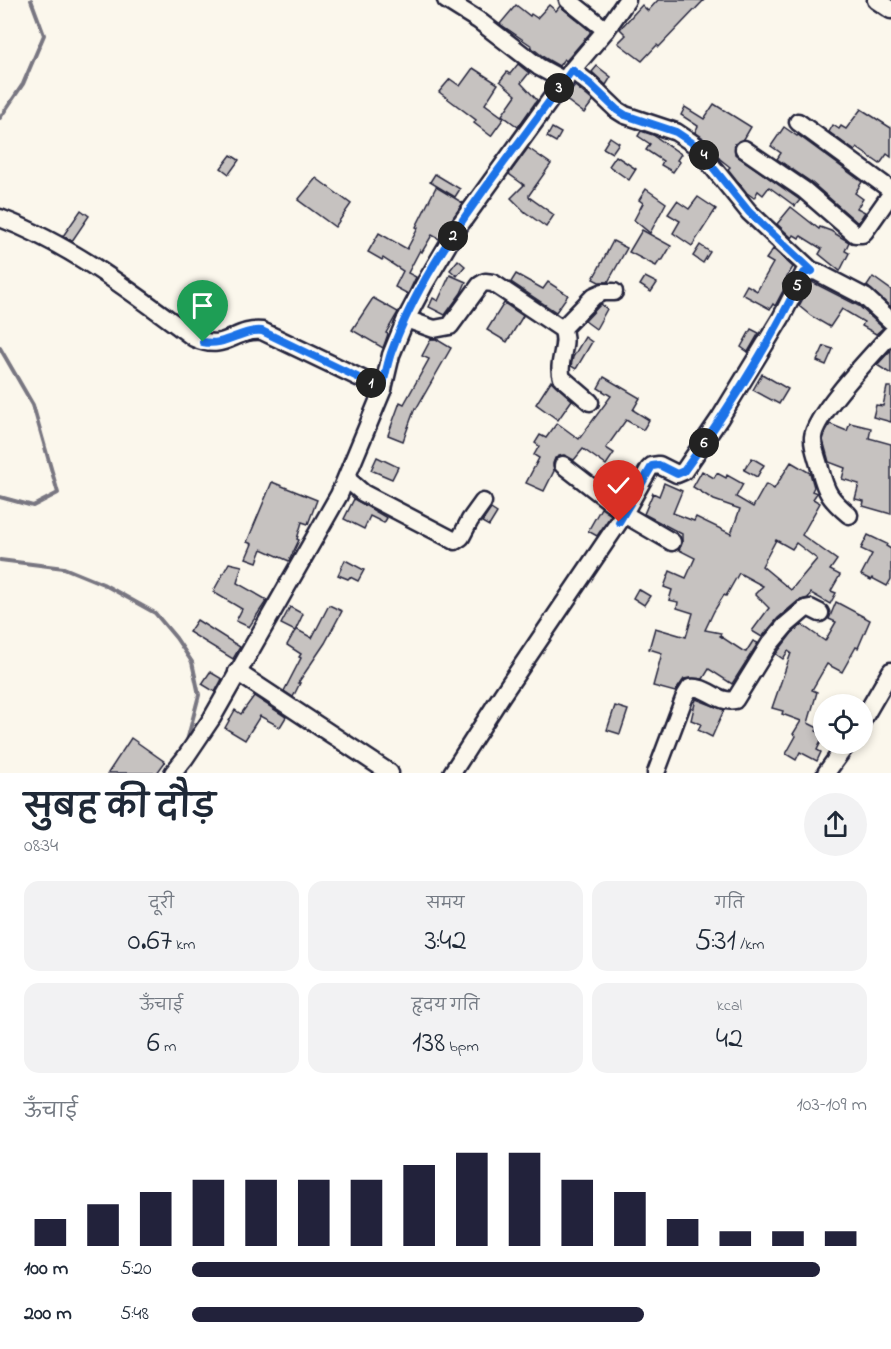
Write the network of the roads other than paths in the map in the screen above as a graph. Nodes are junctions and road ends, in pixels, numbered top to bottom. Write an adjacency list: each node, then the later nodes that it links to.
1 (446, 0): 7 (street)
2 (568, 0): 6 (street)
3 (627, 0): 6 (street)
4 (876, 0): 5 (street)
5 (891, 10)
6 (606, 30): 7 (street)
7 (569, 76): 12 (street); 14 (street)
8 (798, 122): 10 (street)
9 (744, 149): 10 (street)
10 (891, 192)
11 (0, 218): 18 (street)
12 (812, 271): 15 (street); 23 (street)
13 (614, 292): 16 (street)
14 (406, 319): 16 (street); 18 (street)
15 (891, 321)
16 (562, 329): 19 (street)
17 (891, 334): 24 (street)
18 (382, 389): 21 (street)
19 (590, 402)
20 (563, 465): 23 (street)
21 (347, 479): 22 (street); 28 (street)
22 (483, 502)
23 (624, 513): 25 (street); 33 (street)
24 (849, 515)
25 (672, 542)
26 (820, 613): 34 (street)
27 (891, 671): 29 (street)
28 (237, 672): 31 (street); 32 (street)
29 (873, 702)
30 (840, 754): 35 (street)
31 (173, 773)
32 (390, 773)
33 (452, 773)
34 (656, 773)
35 (826, 773)

